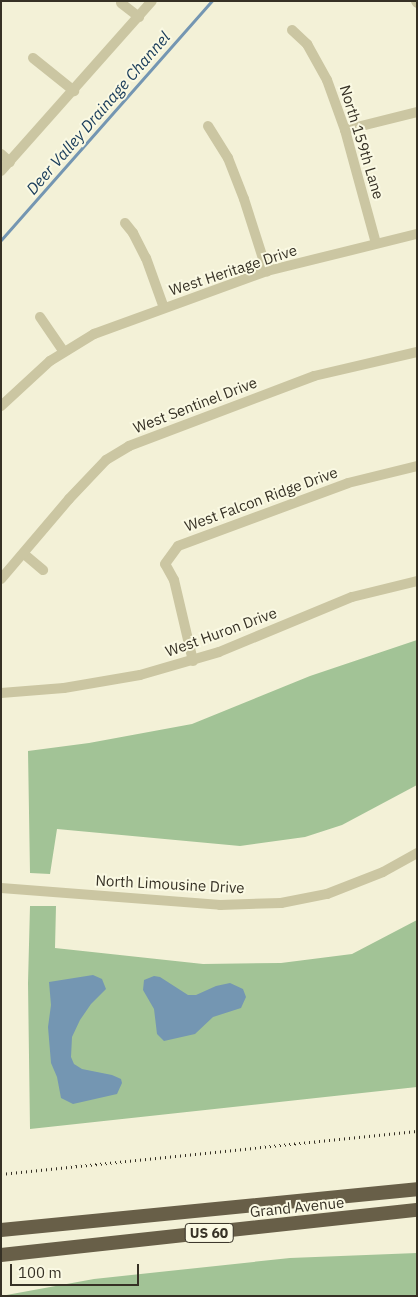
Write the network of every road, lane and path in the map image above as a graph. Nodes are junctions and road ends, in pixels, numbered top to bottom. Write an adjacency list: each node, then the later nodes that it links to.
1 (152, 1): 3 (street)
2 (121, 3): 3 (street)
3 (138, 17): 6 (street)
4 (292, 30): 9 (street, North 159th Lane)
5 (33, 58): 6 (street)
6 (74, 91): 11 (street)
7 (417, 112): 9 (street)
8 (208, 126): 16 (street)
9 (345, 130): 15 (street, North 159th Lane)
10 (1, 154): 11 (street)
11 (10, 162): 12 (street)
12 (1, 171)
13 (125, 224): 17 (street)
14 (417, 234): 15 (street, West Heritage Drive)
15 (376, 243): 16 (street, West Heritage Drive)
16 (267, 271): 17 (street, West Heritage Drive)
17 (164, 308): 19 (street, West Heritage Drive)
18 (40, 317): 19 (street)
19 (64, 352): 21 (street, West Heritage Drive)
20 (417, 352): 23 (street, West Sentinel Drive)
21 (1, 406)
22 (417, 466): 27 (street, West Falcon Ridge Drive)
23 (24, 554): 24 (street); 25 (street, West Sentinel Drive)
24 (43, 570)
25 (1, 578)
26 (417, 581): 27 (street, West Huron Drive)
27 (192, 661): 28 (street, West Huron Drive)
28 (1, 693)
29 (417, 853): 30 (street, North Limousine Drive)
30 (1, 888)
31 (417, 1189): 33 (highway, Grand Avenue / US 60)
32 (417, 1210): 34 (highway, Grand Avenue / US 60)
33 (1, 1230)
34 (1, 1255)

